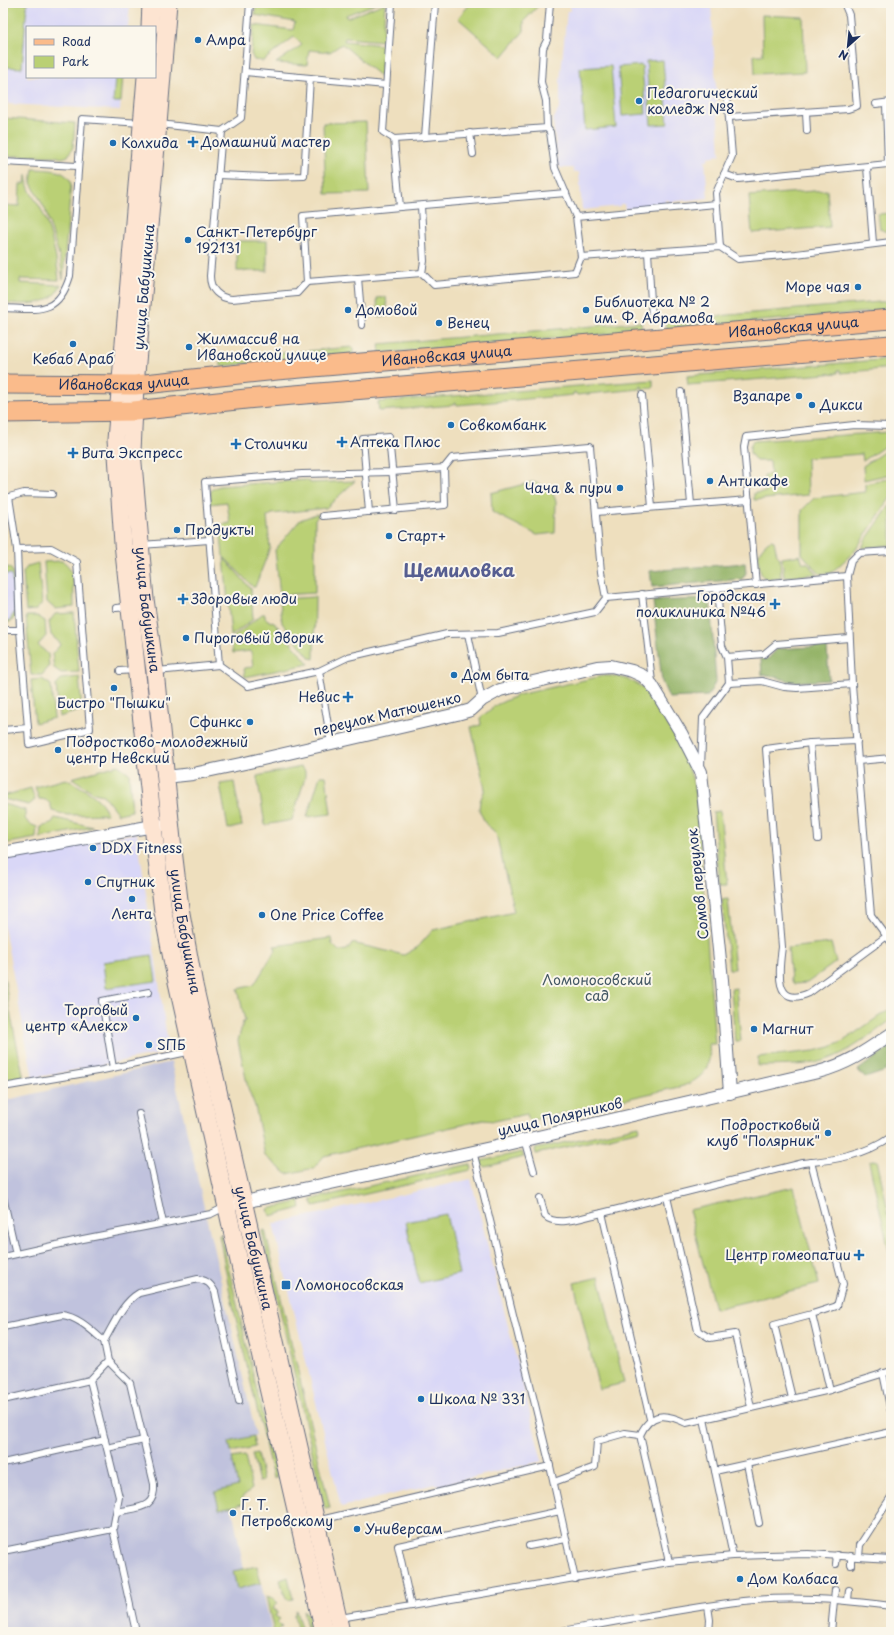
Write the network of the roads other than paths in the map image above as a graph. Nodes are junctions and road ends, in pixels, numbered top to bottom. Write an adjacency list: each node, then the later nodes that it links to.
1 (151, 3): 8 (street)
2 (168, 3): 18 (street, улица Бабушкина)
3 (250, 3): 9 (lane)
4 (392, 3): 12 (lane)
5 (435, 3): 23 (lane)
6 (550, 3): 19 (lane)
7 (844, 3): 16 (lane)
8 (150, 26)
9 (245, 72): 11 (lane); 20 (lane)
10 (146, 78): 18 (street, улица Бабушкина)
11 (310, 78): 12 (lane); 30 (lane)
12 (386, 85): 24 (lane)
13 (717, 95): 17 (lane)
14 (888, 103): 15 (lane); 28 (lane)
15 (876, 104)
16 (806, 112): 17 (lane); 21 (lane)
17 (729, 117): 29 (lane)
18 (150, 124): 20 (lane); 27 (lane); 50 (street, улица Бабушкина)
19 (547, 128): 22 (lane); 31 (lane)
20 (222, 131): 30 (lane)
21 (807, 131)
22 (470, 133): 23 (lane); 25 (lane)
23 (425, 136): 24 (lane)
24 (394, 139): 34 (lane)
25 (473, 154)
26 (3, 162): 27 (lane)
27 (77, 166): 44 (lane)
28 (867, 167): 29 (lane); 37 (lane)
29 (724, 174): 32 (lane)
30 (218, 175): 43 (lane)
31 (566, 193): 33 (lane); 35 (lane)
32 (716, 204): 35 (lane); 38 (lane)
33 (421, 206): 34 (lane); 41 (lane)
34 (400, 207): 43 (lane)
35 (576, 217): 40 (lane)
36 (891, 242): 37 (lane)
37 (873, 243): 38 (lane)
38 (720, 247): 39 (lane)
39 (648, 252): 40 (lane); 45 (lane)
40 (581, 256): 41 (lane)
41 (422, 273): 42 (lane)
42 (358, 278): 43 (lane); 47 (lane)
43 (307, 282)
44 (3, 308)
45 (652, 318)
46 (891, 319): 50 (main road, Ивановская улица)
47 (362, 325)
48 (891, 345): 53 (main road, Ивановская улица)
49 (3, 384): 50 (main road, Ивановская улица)
50 (127, 386): 53 (street, улица Бабушкина)
51 (681, 392): 62 (lane)
52 (642, 395): 63 (lane)
53 (126, 411): 54 (main road, Ивановская улица); 69 (street, улица Бабушкина); 99 (street, улица Бабушкина)
54 (3, 413)
55 (891, 426): 61 (lane)
56 (444, 468): 57 (lane); 64 (lane); 66 (lane)
57 (392, 472): 58 (lane); 58 (lane); 64 (lane)
58 (366, 473): 65 (lane); 68 (lane)
59 (52, 494): 60 (lane)
60 (6, 497): 70 (lane)
61 (750, 500): 62 (lane); 73 (lane)
62 (691, 504): 63 (lane)
63 (652, 507): 66 (lane)
64 (396, 510): 65 (lane)
65 (369, 512): 67 (lane)
66 (596, 512): 76 (lane)
67 (323, 516)
68 (209, 540): 69 (lane); 82 (lane)
69 (140, 545): 83 (street, улица Бабушкина)
70 (17, 549): 78 (lane); 89 (lane)
71 (891, 550): 72 (lane)
72 (847, 576): 73 (lane); 80 (lane)
73 (756, 585): 74 (lane)
74 (717, 589): 75 (lane); 81 (lane)
75 (642, 594): 76 (lane); 87 (lane)
76 (606, 598): 79 (lane)
77 (3, 630): 78 (lane)
78 (20, 630): 89 (lane)
79 (468, 634): 84 (lane); 88 (lane)
80 (849, 638): 81 (lane); 86 (lane)
81 (727, 658): 85 (lane)
82 (219, 665): 83 (lane); 84 (lane)
83 (155, 671): 97 (street, улица Бабушкина)
84 (319, 671): 92 (lane)
85 (729, 683): 86 (lane); 96 (lane)
86 (852, 684): 91 (lane)
87 (652, 685): 88 (street, переулок Матюшенко); 96 (street, Сомов переулок)
88 (482, 700): 92 (street, переулок Матюшенко)
89 (28, 728): 90 (lane)
90 (3, 730)
91 (857, 741): 93 (lane); 95 (lane)
92 (332, 743): 97 (street, переулок Матюшенко)
93 (810, 743): 100 (lane); 102 (lane)
94 (891, 758): 95 (lane)
95 (858, 761): 102 (lane)
96 (701, 772): 109 (street, Сомов переулок)
97 (165, 777): 98 (street, улица Бабушкина)
98 (170, 823): 99 (street); 119 (street, улица Бабушкина)
99 (153, 826): 101 (street); 106 (street, улица Бабушкина)
100 (818, 839)
101 (3, 853)
102 (889, 935): 103 (lane)
103 (891, 942)
104 (149, 992): 107 (lane)
105 (891, 1034): 109 (street, улица Полярников)
106 (192, 1051): 107 (lane); 120 (street, улица Бабушкина)
107 (113, 1068): 108 (lane)
108 (3, 1087)
109 (730, 1093): 112 (street, улица Полярников)
110 (139, 1114): 122 (lane)
111 (891, 1137): 114 (lane)
112 (525, 1139): 113 (street, улица Полярников); 115 (lane)
113 (473, 1151): 119 (street, улица Полярников); 147 (lane)
114 (811, 1162): 117 (lane); 125 (lane)
115 (534, 1171)
116 (3, 1196): 123 (lane)
117 (667, 1197): 121 (lane); 136 (lane)
118 (540, 1198): 121 (lane)
119 (243, 1202): 120 (street, улица Полярников); 153 (street, улица Бабушкина)
120 (226, 1206): 122 (lane); 153 (street, улица Бабушкина)
121 (602, 1213): 138 (lane)
122 (164, 1223): 123 (lane)
123 (16, 1254): 124 (lane)
124 (3, 1257)
125 (812, 1314): 132 (lane); 133 (lane)
126 (3, 1327): 127 (lane)
127 (104, 1342): 128 (lane); 135 (lane)
128 (108, 1361): 131 (lane); 143 (lane)
129 (891, 1371): 130 (lane)
130 (883, 1374): 132 (lane); 137 (lane)
131 (90, 1380): 134 (lane); 142 (lane)
132 (830, 1390): 133 (lane)
133 (792, 1398): 136 (lane)
134 (3, 1400)
135 (239, 1401)
136 (751, 1407): 139 (lane)
137 (891, 1412)
138 (650, 1419): 139 (lane); 141 (lane)
139 (704, 1419): 148 (lane)
140 (891, 1432): 146 (lane)
141 (640, 1435): 149 (lane); 164 (lane)
142 (105, 1440): 144 (lane); 145 (lane)
143 (144, 1440): 144 (lane); 152 (lane)
144 (106, 1448): 152 (lane)
145 (3, 1463)
146 (747, 1464): 148 (lane); 154 (lane)
147 (550, 1466): 149 (lane); 153 (lane)
148 (715, 1471): 160 (lane)
149 (554, 1482): 151 (lane)
150 (891, 1497): 162 (lane)
151 (560, 1511): 156 (lane); 172 (lane)
152 (117, 1512): 155 (lane)
153 (308, 1523): 175 (street, улица Бабушкина); 178 (street, улица Бабушкина)
154 (759, 1523)
155 (113, 1529): 158 (lane); 177 (lane)
156 (566, 1539): 157 (lane); 167 (lane)
157 (529, 1546)
158 (3, 1551)
159 (837, 1555): 160 (lane); 161 (lane); 165 (lane)
160 (733, 1556): 164 (lane)
161 (851, 1556): 162 (lane); 166 (lane)
162 (859, 1557): 163 (lane)
163 (891, 1559)
164 (669, 1562): 167 (lane)
165 (836, 1564)
166 (851, 1565)
167 (575, 1579): 172 (lane)
168 (835, 1590): 170 (lane)
169 (849, 1590): 171 (lane)
170 (834, 1599): 171 (lane); 173 (lane); 181 (lane)
171 (848, 1600): 174 (lane)
172 (410, 1606): 175 (lane)
173 (708, 1606): 176 (lane); 180 (lane)
174 (891, 1606)
175 (340, 1625)
176 (579, 1630): 179 (lane)
177 (136, 1632)
178 (324, 1632)
179 (554, 1632)
180 (709, 1632)
181 (831, 1632)

